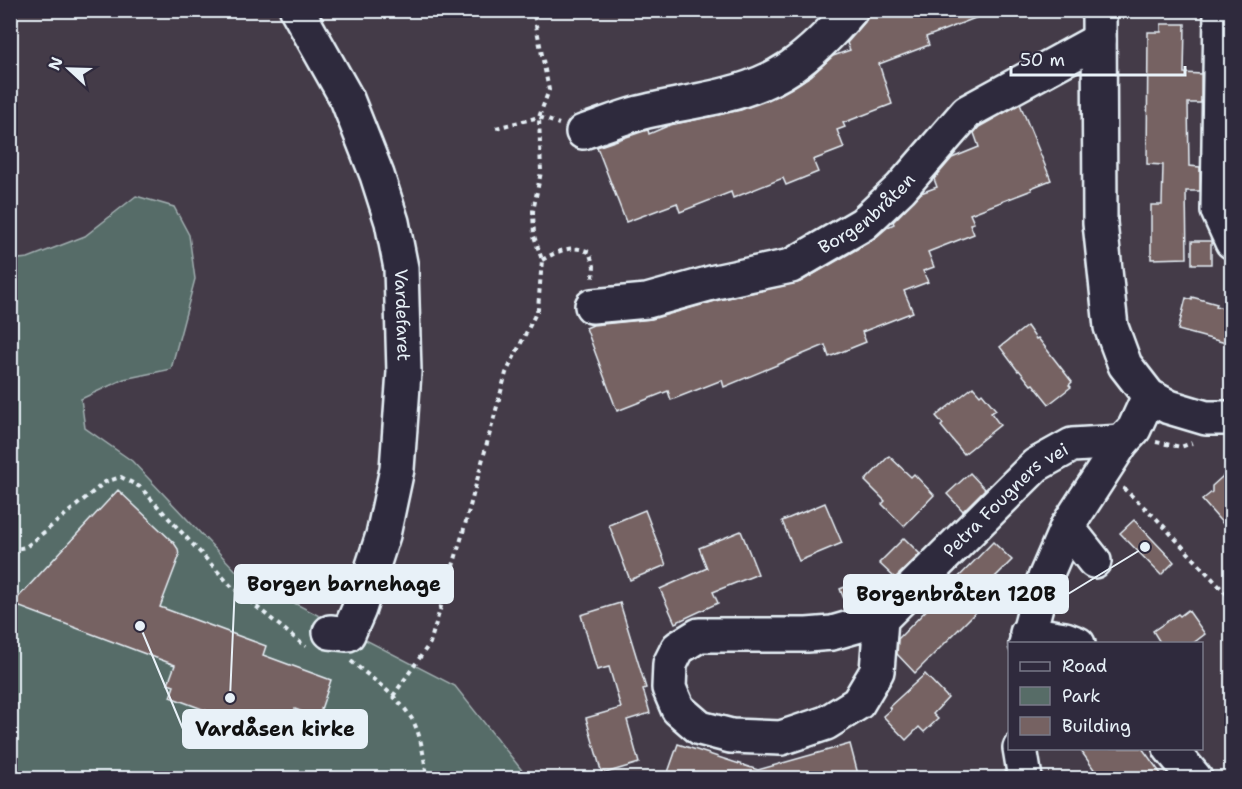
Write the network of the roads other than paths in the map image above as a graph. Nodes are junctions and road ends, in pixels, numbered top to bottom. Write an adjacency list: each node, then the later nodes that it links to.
1 (297, 10): 16 (street, Vardefaret)
2 (851, 10): 6 (street)
3 (1221, 10): 5 (street)
4 (1099, 25): 8 (street, Borgenbråten); 9 (street, Borgenbråten)
5 (1226, 119): 7 (street)
6 (583, 132)
7 (1232, 242)
8 (592, 306)
9 (1149, 396): 10 (street, Borgenbråten); 11 (street)
10 (1232, 418)
11 (1122, 442): 12 (street); 14 (street, Petra Fougners vei)
12 (1067, 527): 13 (street); 15 (street)
13 (1094, 561)
14 (881, 619): 14 (street, Petra Fougners vei)
15 (1027, 638): 17 (street)
16 (332, 641)
17 (1073, 642)
18 (1020, 750): 20 (street)
19 (1172, 750): 21 (street)
20 (1025, 778)
21 (1195, 778)

